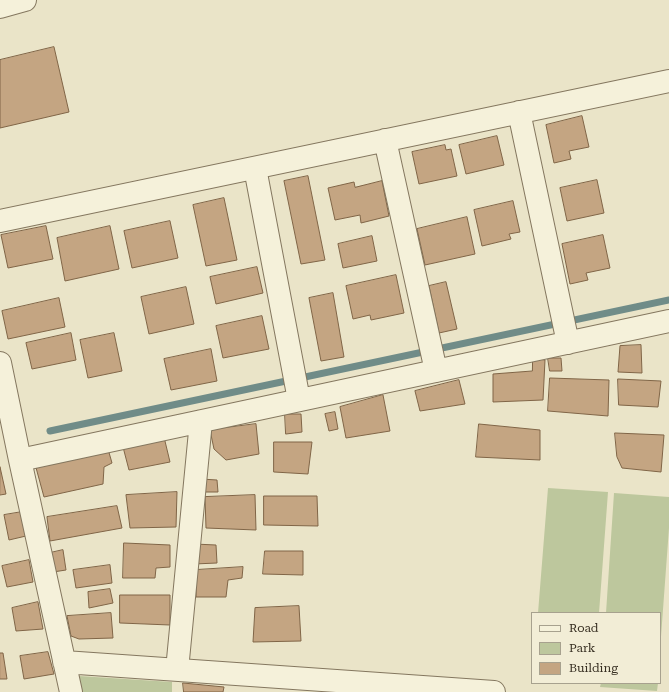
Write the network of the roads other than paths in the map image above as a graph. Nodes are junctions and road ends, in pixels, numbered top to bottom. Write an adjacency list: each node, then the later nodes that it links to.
1 (25, 0): 2 (street)
2 (0, 7)
3 (669, 81): 4 (street)
4 (519, 112): 5 (street); 9 (street)
5 (386, 140): 6 (street); 10 (street)
6 (255, 168): 7 (street); 12 (street)
7 (0, 221)
8 (669, 322): 9 (street)
9 (565, 329): 10 (street)
10 (432, 355): 12 (street)
11 (0, 363): 14 (street)
12 (296, 385): 13 (street)
13 (201, 421): 14 (street); 16 (street)
14 (12, 451): 15 (street)
15 (64, 662): 16 (street); 17 (street)
16 (177, 670): 18 (street)
17 (71, 692)
18 (494, 692)

